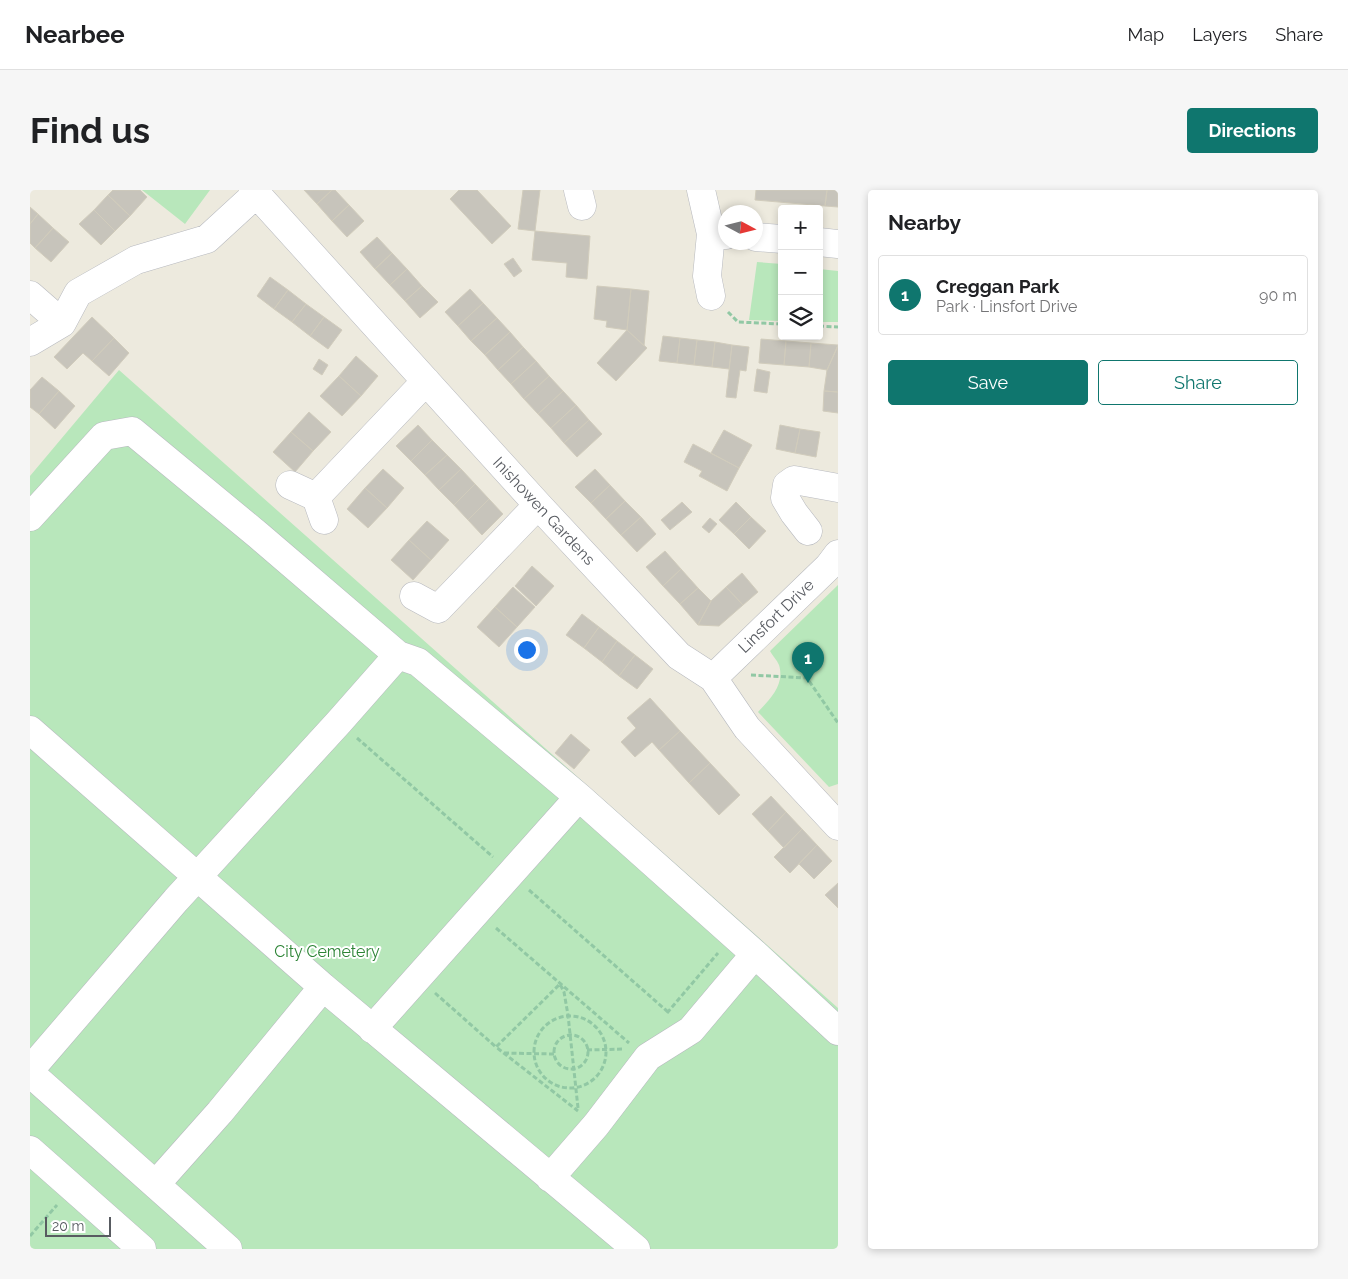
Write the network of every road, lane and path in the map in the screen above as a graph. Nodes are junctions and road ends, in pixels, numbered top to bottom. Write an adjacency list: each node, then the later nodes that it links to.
1 (700, 190): 3 (street)
2 (255, 192): 10 (street); 15 (street, Inishowen Gardens)
3 (718, 235): 9 (street)
4 (763, 238): 5 (street)
5 (778, 240)
6 (823, 242): 7 (street)
7 (838, 244)
8 (30, 294): 10 (street)
9 (711, 296): 11 (path)
10 (62, 323): 14 (street)
11 (778, 324)
12 (823, 326): 13 (path)
13 (838, 327)
14 (30, 342)
15 (426, 381): 16 (street); 18 (street, Inishowen Gardens)
16 (290, 485)
17 (838, 488): 20 (street)
18 (538, 505): 22 (street); 24 (street, Inishowen Gardens)
19 (30, 517): 23 (street)
20 (808, 531)
21 (838, 554): 24 (street, Linsfort Drive)
22 (414, 596)
23 (398, 655): 27 (street); 29 (street)
24 (713, 678): 25 (path); 28 (street, Inishowen Gardens)
25 (838, 724)
26 (30, 730): 29 (street)
27 (579, 797): 30 (street); 32 (street)
28 (838, 826)
29 (197, 877): 35 (street); 49 (street)
30 (476, 911): 33 (street); 34 (path)
31 (720, 951): 37 (path)
32 (755, 954): 39 (street); 46 (street)
33 (418, 977): 38 (street); 41 (path)
34 (560, 984): 36 (path); 41 (path); 46 (path)
35 (323, 988): 38 (street); 54 (street)
36 (568, 1015): 40 (path); 42 (path); 45 (path)
37 (662, 1019)
38 (372, 1029): 53 (street)
39 (838, 1031)
40 (570, 1035): 43 (path); 47 (path); 48 (path)
41 (496, 1047): 44 (path)
42 (606, 1049): 43 (path); 46 (path); 50 (path)
43 (587, 1050): 48 (path)
44 (504, 1053): 45 (path); 51 (path)
45 (534, 1053): 47 (path); 50 (path)
46 (642, 1053): 51 (street)
47 (554, 1054): 48 (path)
48 (573, 1068): 50 (path)
49 (30, 1071): 54 (street)
50 (575, 1087): 51 (path)
51 (587, 1118): 53 (street)
52 (30, 1150): 55 (street)
53 (550, 1178): 59 (street)
54 (156, 1184): 58 (street)
55 (72, 1188): 56 (path); 57 (street)
56 (30, 1236)
57 (142, 1249)
58 (228, 1249)
59 (636, 1249)

